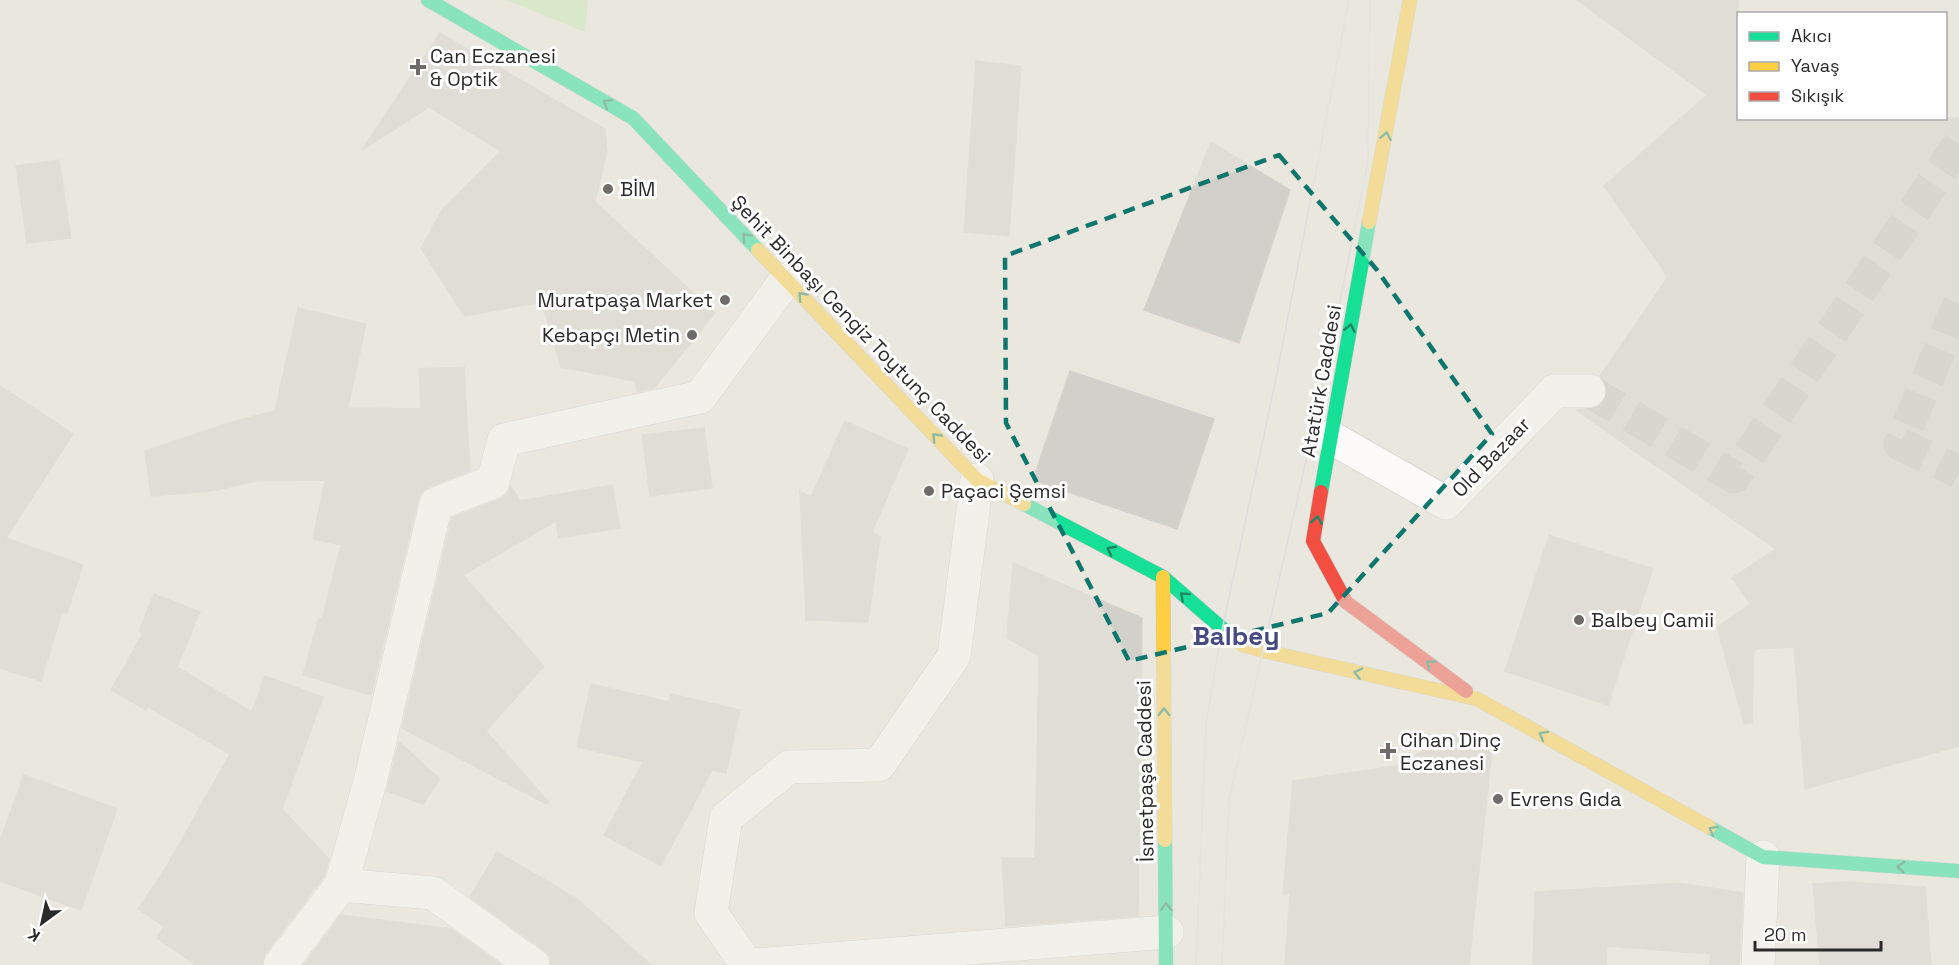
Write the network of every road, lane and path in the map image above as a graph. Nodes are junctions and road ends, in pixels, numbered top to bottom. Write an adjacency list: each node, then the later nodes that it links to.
1 (428, 0): 3 (main road, Şehit Binbaşı Cengiz Toytunç Caddesi, one-way to 1)
2 (1410, 0): 5 (main road, Atatürk Caddesi, one-way to 2)
3 (786, 280): 6 (main road, Şehit Binbaşı Cengiz Toytunç Caddesi, one-way to 3); 11 (street)
4 (1589, 391): 5 (street, Old Bazaar)
5 (1330, 437): 8 (main road, Atatürk Caddesi, one-way to 5)
6 (977, 480): 7 (main road, Şehit Binbaşı Cengiz Toytunç Caddesi, one-way to 6); 15 (street)
7 (1162, 577): 8 (main road, Şehit Binbaşı Cengiz Toytunç Caddesi, one-way to 7); 12 (main road, İsmetpaşa Caddesi, one-way to 7)
8 (1477, 699): 9 (main road, Şehit Binbaşı Cengiz Toytunç Caddesi, one-way to 8)
9 (1763, 857): 10 (main road, Şehit Binbaşı Cengiz Toytunç Caddesi, one-way to 9); 18 (street)
10 (1959, 871)
11 (341, 885): 13 (street); 14 (street)
12 (1167, 932): 16 (street); 17 (main road, İsmetpaşa Caddesi)
13 (280, 965)
14 (533, 965)
15 (747, 965)
16 (755, 965)
17 (1166, 965)
18 (1758, 965)

